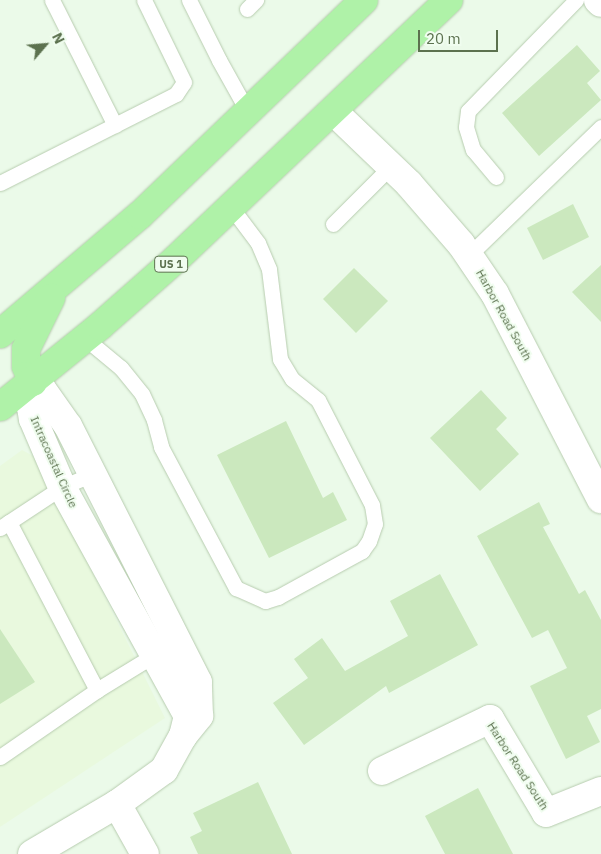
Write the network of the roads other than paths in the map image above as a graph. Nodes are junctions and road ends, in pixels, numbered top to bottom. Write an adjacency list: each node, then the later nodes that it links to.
1 (52, 0): 11 (lane)
2 (144, 0): 11 (lane)
3 (189, 0): 10 (lane)
4 (364, 0): 10 (main road)
5 (449, 0): 9 (main road, US 1)
6 (576, 0): 14 (lane)
7 (598, 0): 8 (street)
8 (601, 3)
9 (332, 111): 13 (street, Harbor Road South); 16 (main road, US 1)
10 (248, 112): 19 (main road)
11 (115, 125): 15 (lane)
12 (601, 127): 18 (lane)
13 (390, 167): 17 (lane); 18 (street, Harbor Road South)
14 (496, 177)
15 (0, 183)
16 (231, 207): 21 (main road, US 1); 21 (lane)
17 (333, 224)
18 (469, 255): 26 (street, Harbor Road South)
19 (55, 290): 20 (main road); 22 (main road)
20 (0, 334)
21 (86, 339): 22 (main road, US 1)
22 (33, 382): 23 (main road, US 1); 24 (street, Intracoastal Circle); 25 (street, Intracoastal Circle)
23 (0, 407)
24 (92, 474): 25 (lane); 28 (street, Intracoastal Circle)
25 (62, 487): 27 (lane); 29 (street, Intracoastal Circle)
26 (601, 498)
27 (4, 525): 30 (lane)
28 (178, 642): 29 (lane); 31 (street, Intracoastal Circle)
29 (154, 655): 30 (lane); 31 (street, Intracoastal Circle)
30 (98, 690): 32 (lane)
31 (183, 736): 35 (street, Intracoastal Circle)
32 (0, 757)
33 (382, 771): 34 (street, Harbor Road South)
34 (601, 791)
35 (118, 804): 36 (street, Intracoastal Circle); 37 (street)
36 (32, 854)
37 (145, 854)

